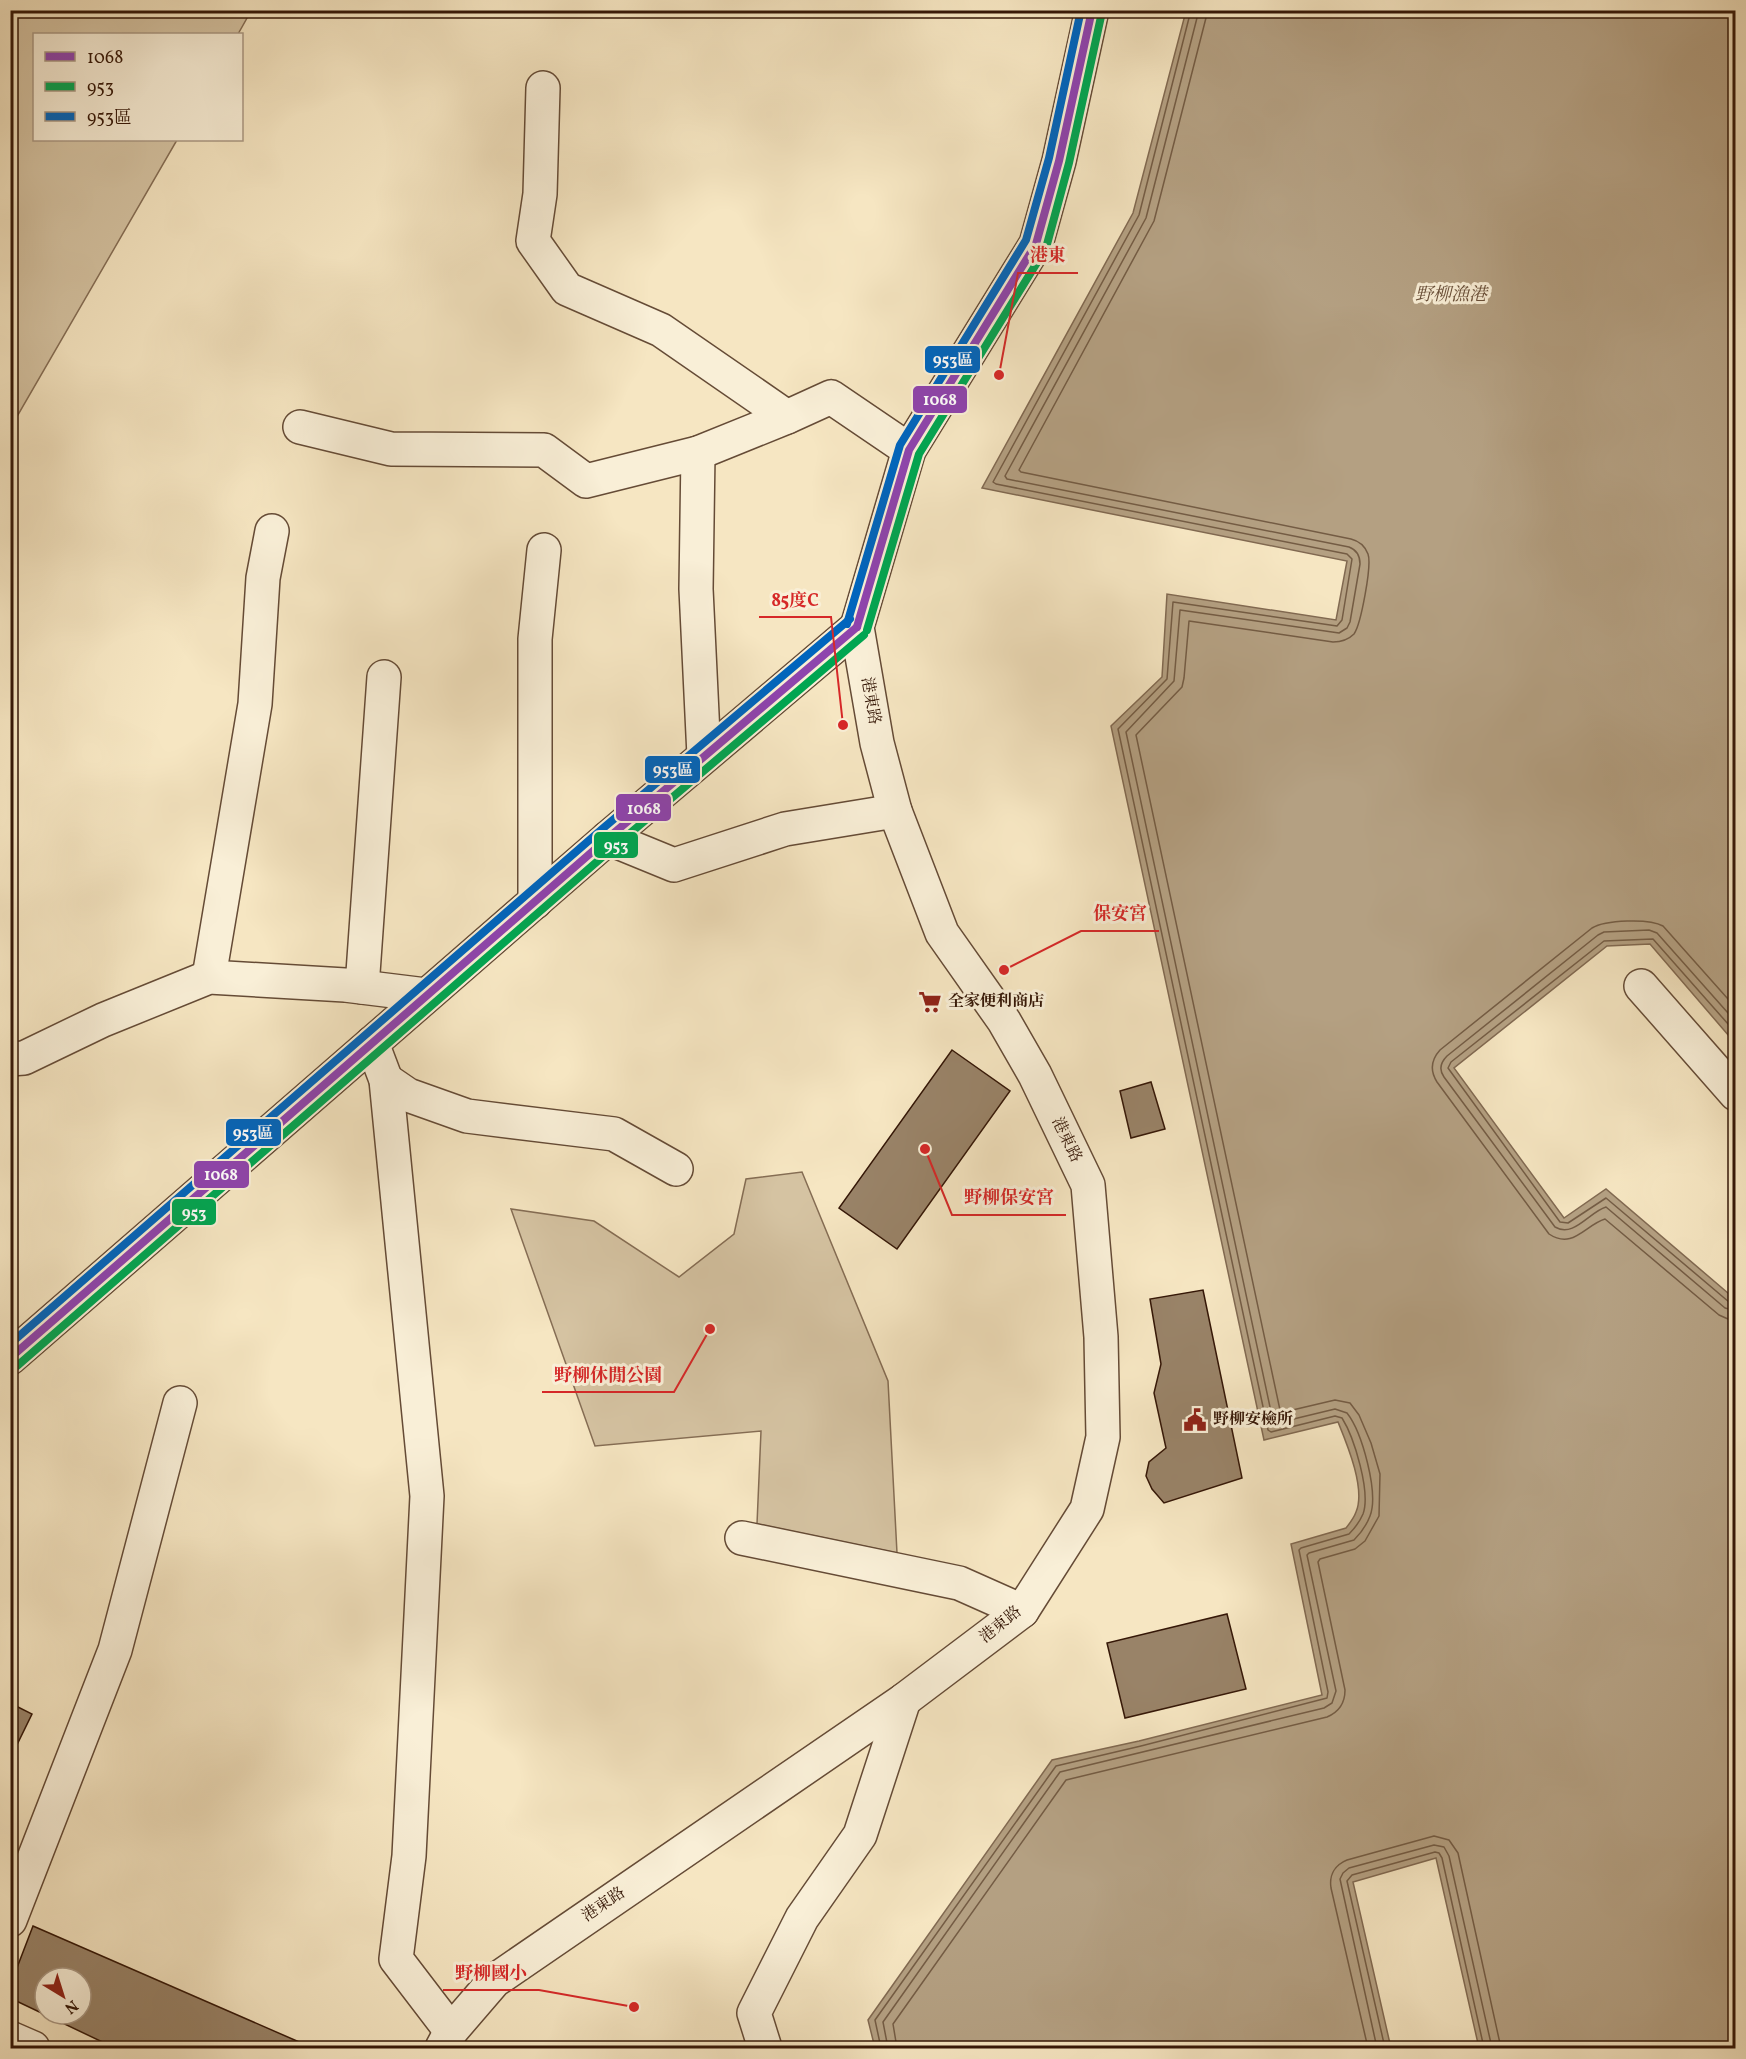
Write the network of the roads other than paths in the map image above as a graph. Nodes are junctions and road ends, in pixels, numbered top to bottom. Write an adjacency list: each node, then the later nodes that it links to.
1 (1092, 10): 5 (street, 港東路)
2 (543, 88): 3 (street)
3 (787, 417): 5 (street); 6 (street)
4 (300, 427): 6 (street)
5 (909, 450): 9 (street, 港東路)
6 (698, 453): 11 (street)
7 (272, 531): 15 (street)
8 (544, 550): 14 (street)
9 (857, 627): 11 (street); 12 (street, 港東路)
10 (384, 676): 17 (street)
11 (704, 756): 13 (street)
12 (895, 811): 13 (street); 27 (street, 港東路)
13 (608, 838): 14 (street)
14 (534, 902): 18 (street)
15 (208, 977): 17 (street); 20 (street)
16 (1641, 986): 22 (street)
17 (362, 987): 18 (street)
18 (426, 995): 19 (street)
19 (372, 1043): 21 (street); 24 (street)
20 (10, 1059)
21 (386, 1080): 23 (street); 31 (street)
22 (1736, 1094)
23 (676, 1169)
24 (10, 1358)
25 (180, 1403): 29 (street)
26 (742, 1538): 27 (street)
27 (1022, 1611): 28 (street, 港東路)
28 (904, 1700): 31 (street, 港東路); 33 (street)
29 (10, 1920)
30 (10, 2038): 32 (street)
31 (446, 2040)
32 (33, 2049)
33 (765, 2049)

